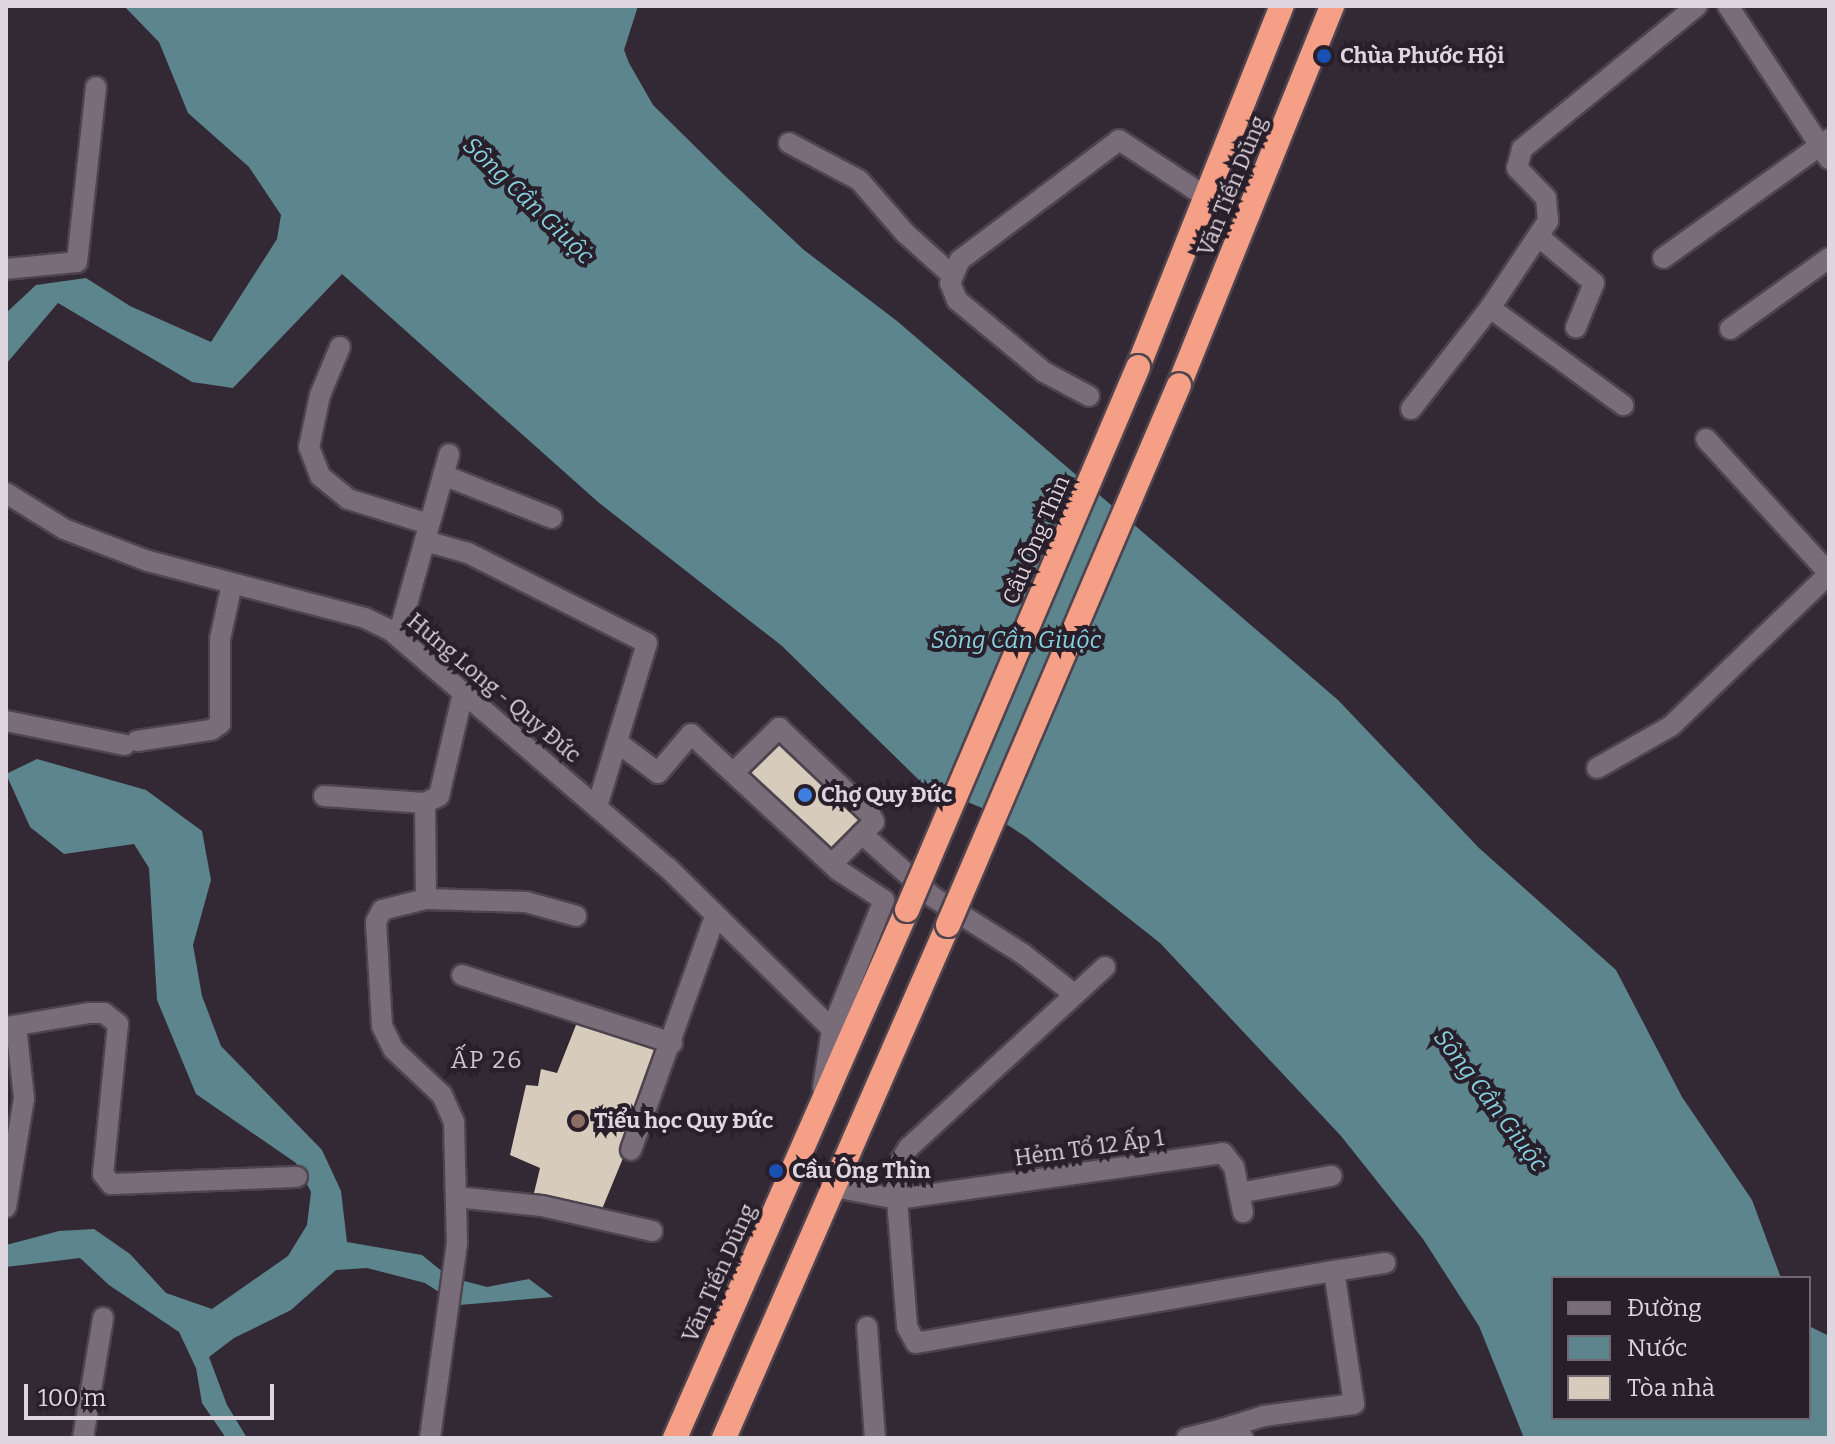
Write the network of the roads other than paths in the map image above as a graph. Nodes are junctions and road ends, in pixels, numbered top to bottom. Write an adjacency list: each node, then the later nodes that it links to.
1 (1282, 6): 8 (highway, Văn Tiến Dũng)
2 (1332, 6): 53 (highway, Văn Tiến Dũng, bridge)
3 (1697, 6): 9 (street)
4 (1728, 6): 7 (street)
5 (96, 87): 12 (street)
6 (789, 143): 13 (street)
7 (1826, 148): 10 (street)
8 (1206, 197): 13 (street); 18 (highway, Văn Tiến Dũng)
9 (1538, 236): 14 (street); 15 (street)
10 (1663, 258)
11 (1829, 258): 16 (street)
12 (6, 269)
13 (953, 276): 19 (street)
14 (1490, 308): 20 (street); 21 (street)
15 (1576, 327)
16 (1730, 329)
17 (340, 347): 25 (street)
18 (1138, 367): 40 (highway, Cầu Ông Thìn, bridge)
19 (1089, 396)
20 (1623, 405)
21 (1411, 409)
22 (1706, 439): 26 (street)
23 (6, 493): 27 (street, Hưng Long - Quy Đức)
24 (552, 518): 25 (street)
25 (427, 533): 28 (street); 31 (street)
26 (1829, 573): 32 (street)
27 (232, 584): 28 (street, Hưng Long - Quy Đức); 30 (street)
28 (398, 636): 29 (street, Hưng Long - Quy Đức)
29 (463, 693): 35 (street); 36 (street, Hưng Long - Quy Đức)
30 (6, 721)
31 (617, 742): 33 (street); 36 (street)
32 (1597, 768)
33 (735, 771): 37 (street); 38 (street)
34 (324, 796): 35 (street)
35 (425, 803): 39 (street)
36 (597, 807): 42 (street, Hưng Long - Quy Đức)
37 (862, 834): 38 (street); 45 (street)
38 (832, 864): 47 (street)
39 (426, 899): 41 (street); 54 (street)
40 (907, 910): 49 (highway, Văn Tiến Dũng)
41 (576, 916)
42 (715, 917): 47 (street, Hưng Long - Quy Đức); 48 (street)
43 (1105, 967): 45 (street)
44 (462, 975): 48 (street)
45 (1074, 994): 55 (street)
46 (11, 1026): 52 (street); 56 (street)
47 (832, 1029): 49 (street)
48 (672, 1043): 50 (street)
49 (820, 1109): 65 (highway, Văn Tiến Dũng)
50 (631, 1150)
51 (1331, 1176): 55 (street, Hẻm Tổ 12 Ấp 1)
52 (297, 1177)
53 (834, 1187): 55 (street); 66 (highway)
54 (456, 1197): 57 (street); 64 (street)
55 (897, 1199): 59 (street)
56 (6, 1207)
57 (652, 1231)
58 (1385, 1263): 59 (street)
59 (1334, 1271): 62 (street)
60 (103, 1318): 63 (street)
61 (867, 1327): 67 (street)
62 (1222, 1429): 68 (street); 69 (street)
63 (83, 1438)
64 (430, 1438)
65 (675, 1438)
66 (724, 1438)
67 (875, 1438)
68 (1187, 1438)
69 (1243, 1438)

